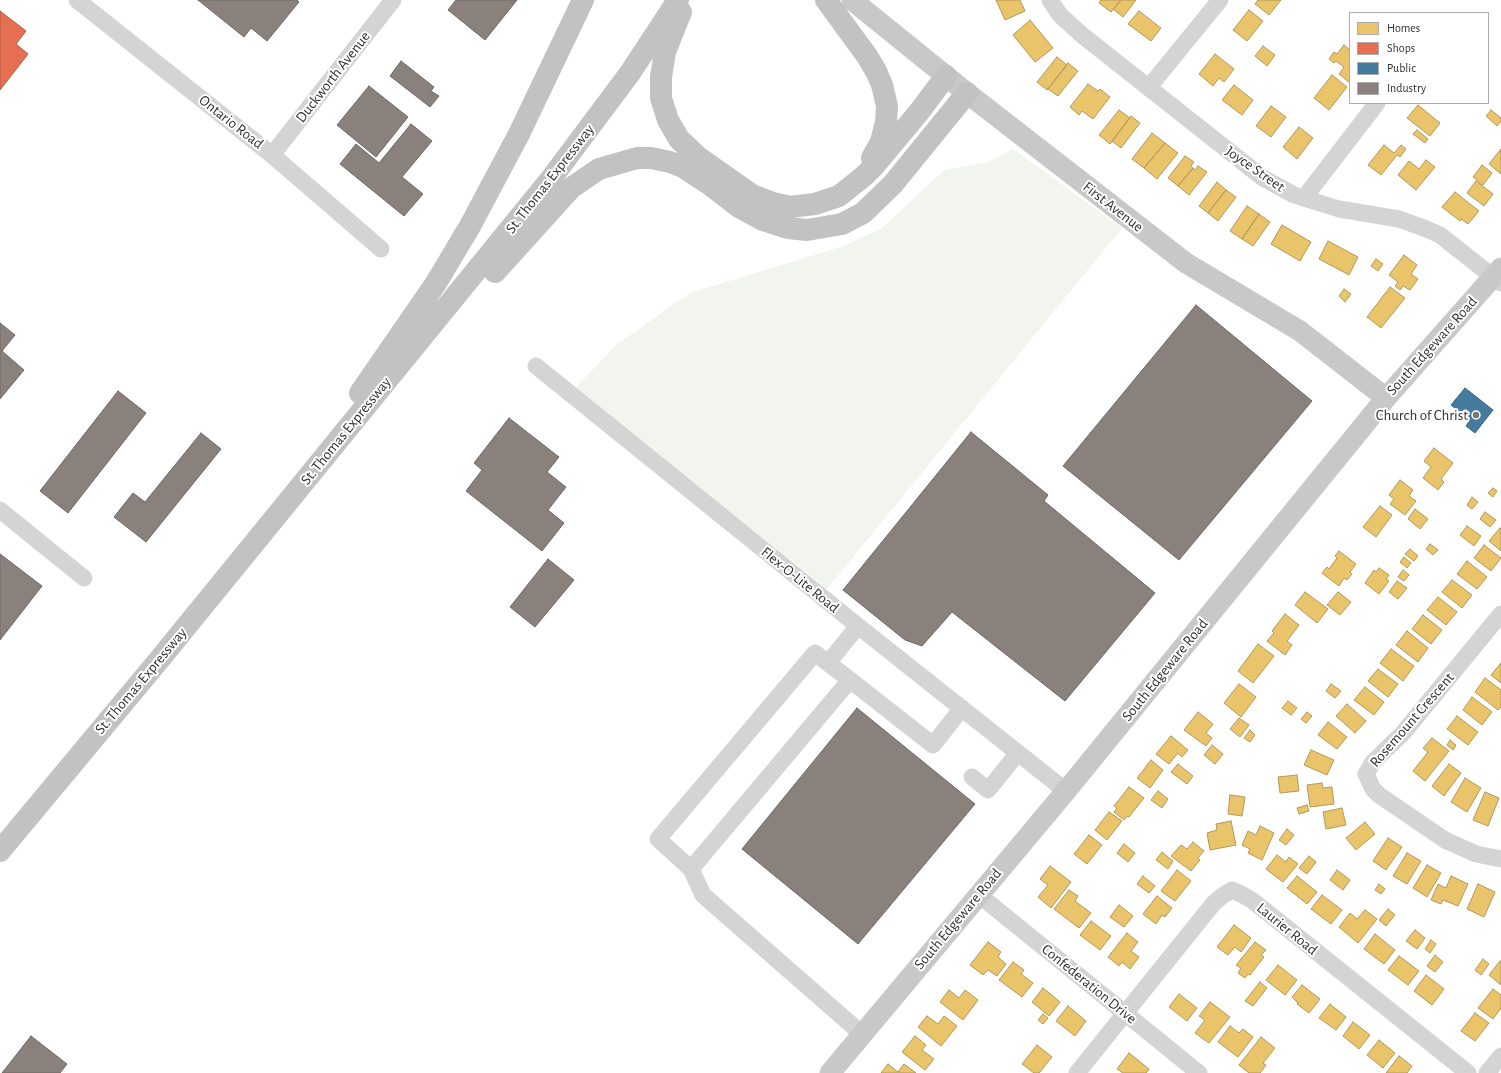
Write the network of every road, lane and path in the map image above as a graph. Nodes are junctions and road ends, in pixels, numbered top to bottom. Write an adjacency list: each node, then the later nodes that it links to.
1 (77, 0): 14 (street, Ontario Road)
2 (393, 0): 14 (street, Duckworth Avenue)
3 (583, 0): 26 (highway)
4 (678, 0): 20 (highway, St. Thomas Expressway)
5 (686, 0): 15 (highway)
6 (826, 0): 15 (highway)
7 (852, 0): 10 (main road, First Avenue)
8 (1050, 0): 11 (street, Joyce Street)
9 (1220, 0): 11 (street)
10 (946, 76): 12 (main road, First Avenue); 15 (highway)
11 (1149, 87): 16 (street, Joyce Street)
12 (967, 93): 20 (highway); 21 (main road, First Avenue)
13 (1376, 104): 16 (street)
14 (272, 155): 17 (street, Ontario Road)
15 (849, 188)
16 (1304, 198): 18 (street, Joyce Street)
17 (381, 249)
18 (1499, 276): 21 (main road, South Edgeware Road)
19 (536, 366): 25 (street, Flex-O-Lite Road)
20 (385, 384): 26 (highway, St. Thomas Expressway)
21 (1386, 398): 32 (main road, South Edgeware Road)
22 (0, 510): 23 (street)
23 (84, 578)
24 (1501, 614): 34 (street, Rosemount Crescent)
25 (858, 626): 27 (street); 29 (street, Flex-O-Lite Road)
26 (159, 660): 33 (highway, St. Thomas Expressway)
27 (828, 663): 28 (street); 35 (street)
28 (850, 680): 29 (street); 35 (street)
29 (962, 708): 30 (street, Flex-O-Lite Road)
30 (1018, 753): 31 (street); 32 (street, Flex-O-Lite Road)
31 (972, 777)
32 (1066, 791): 36 (main road, South Edgeware Road)
33 (0, 851)
34 (1501, 859)
35 (691, 869): 38 (street)
36 (978, 895): 37 (street, Confederation Drive); 38 (main road, South Edgeware Road)
37 (1125, 1013): 41 (street); 42 (street, Confederation Drive); 43 (street, Laurier Road)
38 (862, 1034): 40 (main road, South Edgeware Road)
39 (1501, 1056): 44 (street)
40 (830, 1073)
41 (1077, 1073)
42 (1199, 1073)
43 (1468, 1073)
44 (1487, 1073)

